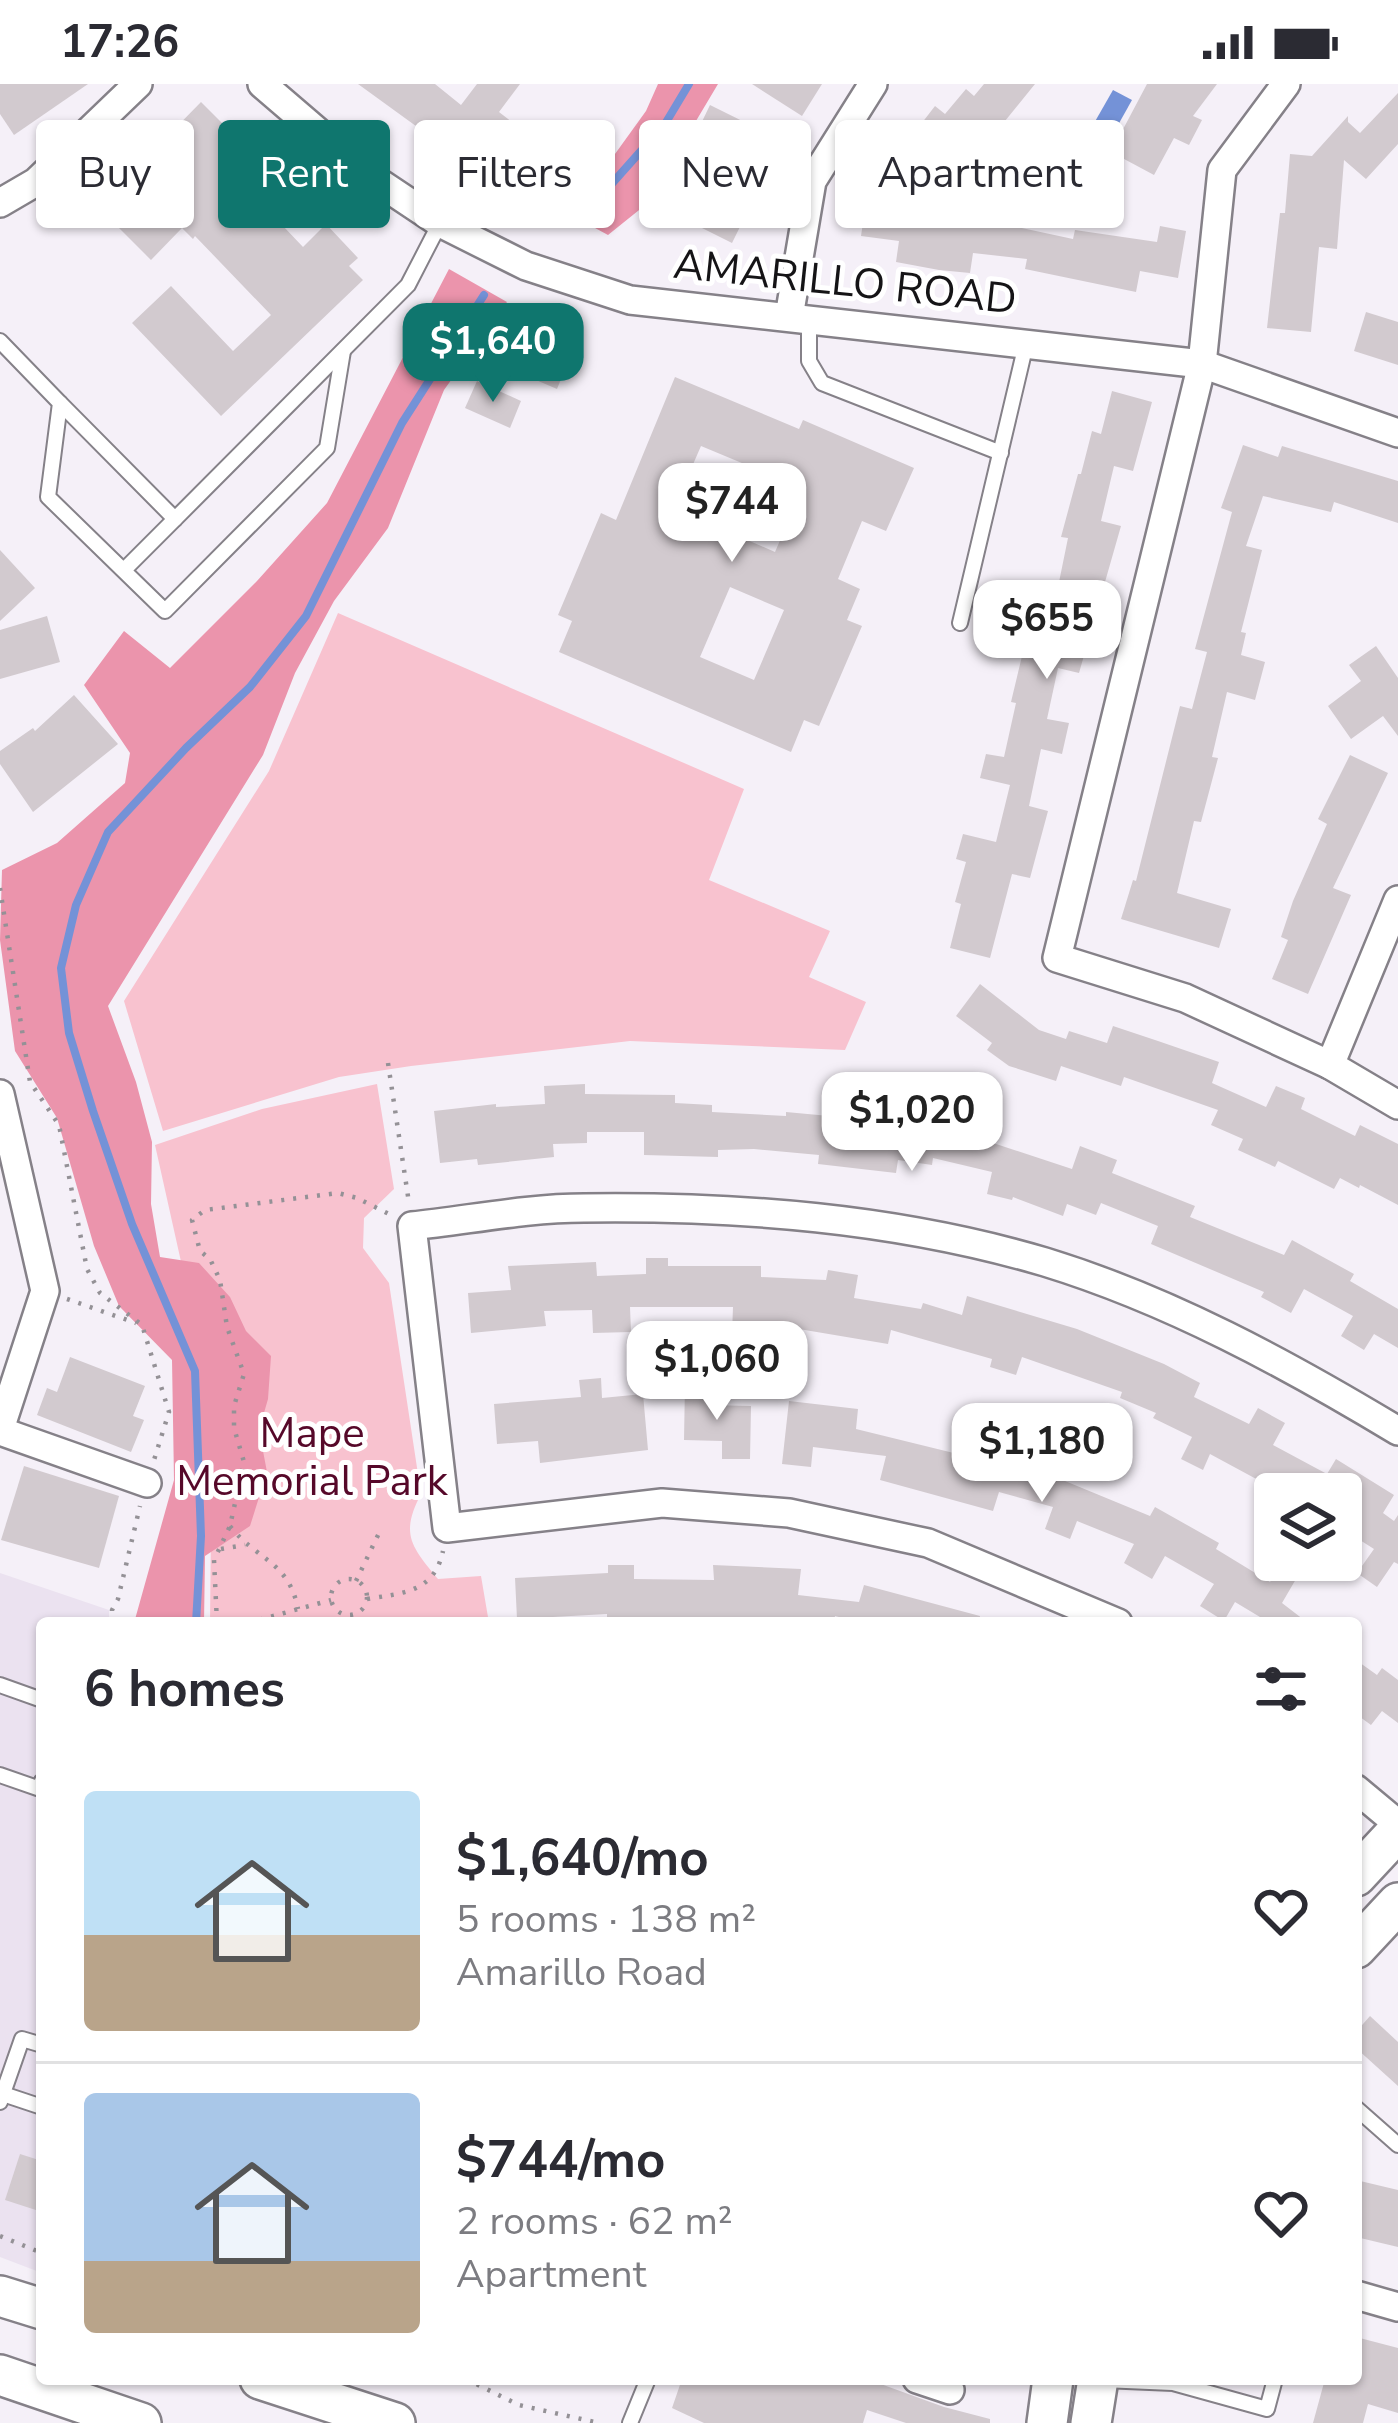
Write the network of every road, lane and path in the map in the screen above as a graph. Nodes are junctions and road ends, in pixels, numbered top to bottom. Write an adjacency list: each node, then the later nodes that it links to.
1 (138, 84): 5 (street)
2 (262, 84): 6 (street, AMARILLO ROAD)
3 (874, 84): 9 (street)
4 (1286, 84): 13 (street)
5 (0, 203)
6 (414, 206)
7 (437, 228): 12 (lane)
8 (450, 228): 9 (street, AMARILLO ROAD)
9 (799, 318): 11 (street, AMARILLO ROAD); 16 (lane)
10 (0, 341): 14 (lane)
11 (1026, 344): 13 (street, AMARILLO ROAD); 16 (lane)
12 (343, 351): 17 (lane); 18 (lane)
13 (1202, 364): 15 (street, AMARILLO ROAD); 23 (street)
14 (60, 403): 17 (lane); 18 (lane)
15 (1398, 433)
16 (1001, 452): 19 (lane)
17 (175, 519): 18 (lane)
18 (124, 570)
19 (960, 623)
20 (0, 888): 28 (path)
21 (1398, 900): 23 (street)
22 (388, 1063): 26 (path)
23 (1330, 1065): 25 (street)
24 (0, 1094): 27 (street)
25 (1398, 1105)
26 (412, 1226): 30 (street); 32 (path); 33 (street)
27 (45, 1292): 28 (path); 29 (street)
28 (142, 1325): 31 (path)
29 (0, 1430): 31 (street)
30 (1398, 1431)
31 (147, 1483): 41 (path)
32 (230, 1526): 35 (path); 36 (path)
33 (447, 1528): 38 (path); 46 (street)
34 (380, 1531): 37 (path)
35 (245, 1546): 36 (path); 40 (path)
36 (219, 1550): 42 (path)
37 (356, 1581): 38 (path); 39 (path)
38 (367, 1599): 45 (path)
39 (331, 1600): 40 (path); 44 (path)
40 (298, 1609): 43 (path)
41 (112, 1617)
42 (217, 1617)
43 (269, 1617)
44 (347, 1617)
45 (353, 1617)
46 (1104, 1617)
47 (0, 1685): 48 (lane)
48 (36, 1698)
49 (0, 1775): 50 (lane)
50 (36, 1788)
51 (1362, 1794): 52 (street)
52 (1398, 1827): 53 (main road)
53 (1362, 1869)
54 (1398, 1903): 55 (main road)
55 (1362, 1942)
56 (0, 2039): 58 (lane)
57 (36, 2043): 58 (lane)
58 (19, 2046): 59 (lane)
59 (1, 2098): 60 (lane)
60 (36, 2106)
61 (1362, 2113): 62 (lane)
62 (1398, 2145)
63 (0, 2236): 64 (path)
64 (36, 2251)
65 (0, 2296): 68 (main road)
66 (1362, 2296): 67 (street)
67 (1397, 2303)
68 (36, 2307)
69 (0, 2375): 79 (main road)
70 (278, 2385): 80 (main road)
71 (478, 2385): 81 (path)
72 (646, 2385): 82 (lane)
73 (935, 2385): 78 (street)
74 (1051, 2385): 83 (main road)
75 (1097, 2385): 84 (main road)
76 (1180, 2385): 77 (lane)
77 (1273, 2385)
78 (950, 2390)
79 (142, 2423)
80 (395, 2423)
81 (598, 2423)
82 (631, 2423)
83 (1047, 2423)
84 (1091, 2423)

